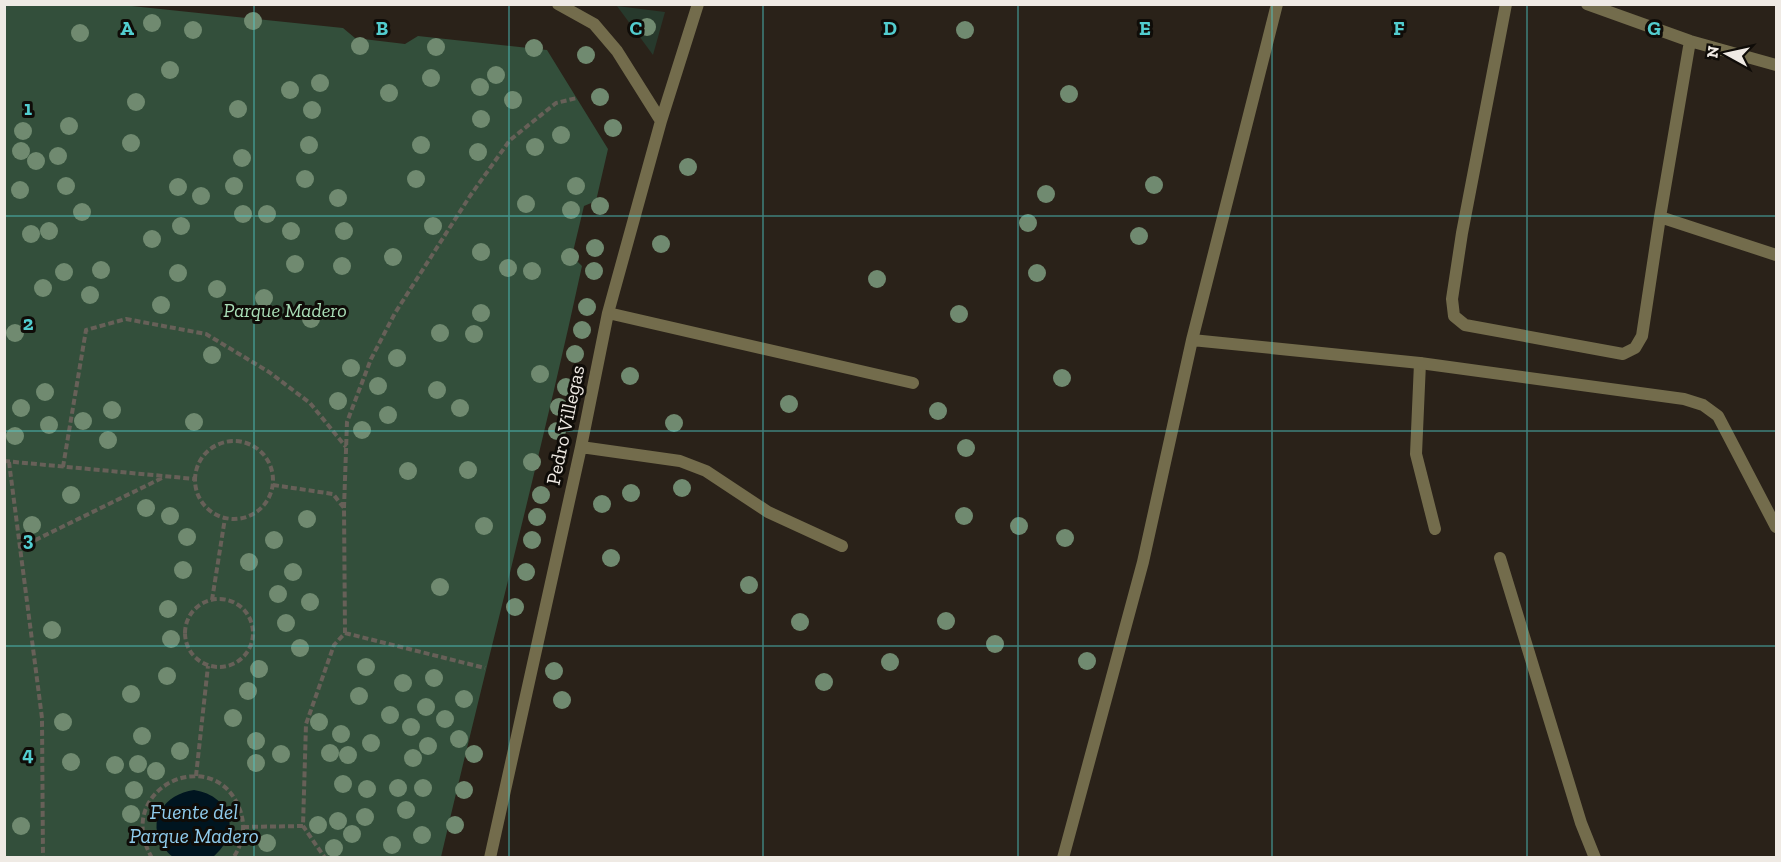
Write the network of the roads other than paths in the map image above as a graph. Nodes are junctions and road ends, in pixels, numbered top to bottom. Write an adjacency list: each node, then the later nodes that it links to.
1 (558, 4): 8 (street)
2 (698, 4): 8 (street, Pedro Villegas)
3 (1277, 4): 12 (street)
4 (1506, 4): 9 (street)
5 (1587, 4): 6 (street)
6 (1690, 41): 7 (street); 9 (street)
7 (1776, 65)
8 (661, 121): 11 (street, Pedro Villegas)
9 (1660, 217): 10 (street)
10 (1776, 255)
11 (608, 313): 14 (street); 15 (street, Pedro Villegas)
12 (1192, 340): 13 (street); 21 (street)
13 (1420, 363): 16 (street); 17 (street)
14 (913, 383)
15 (581, 447): 18 (street); 20 (street, Pedro Villegas)
16 (1776, 527)
17 (1435, 529)
18 (842, 546)
19 (1500, 558): 22 (street)
20 (490, 858)
21 (1063, 858)
22 (1595, 858)

